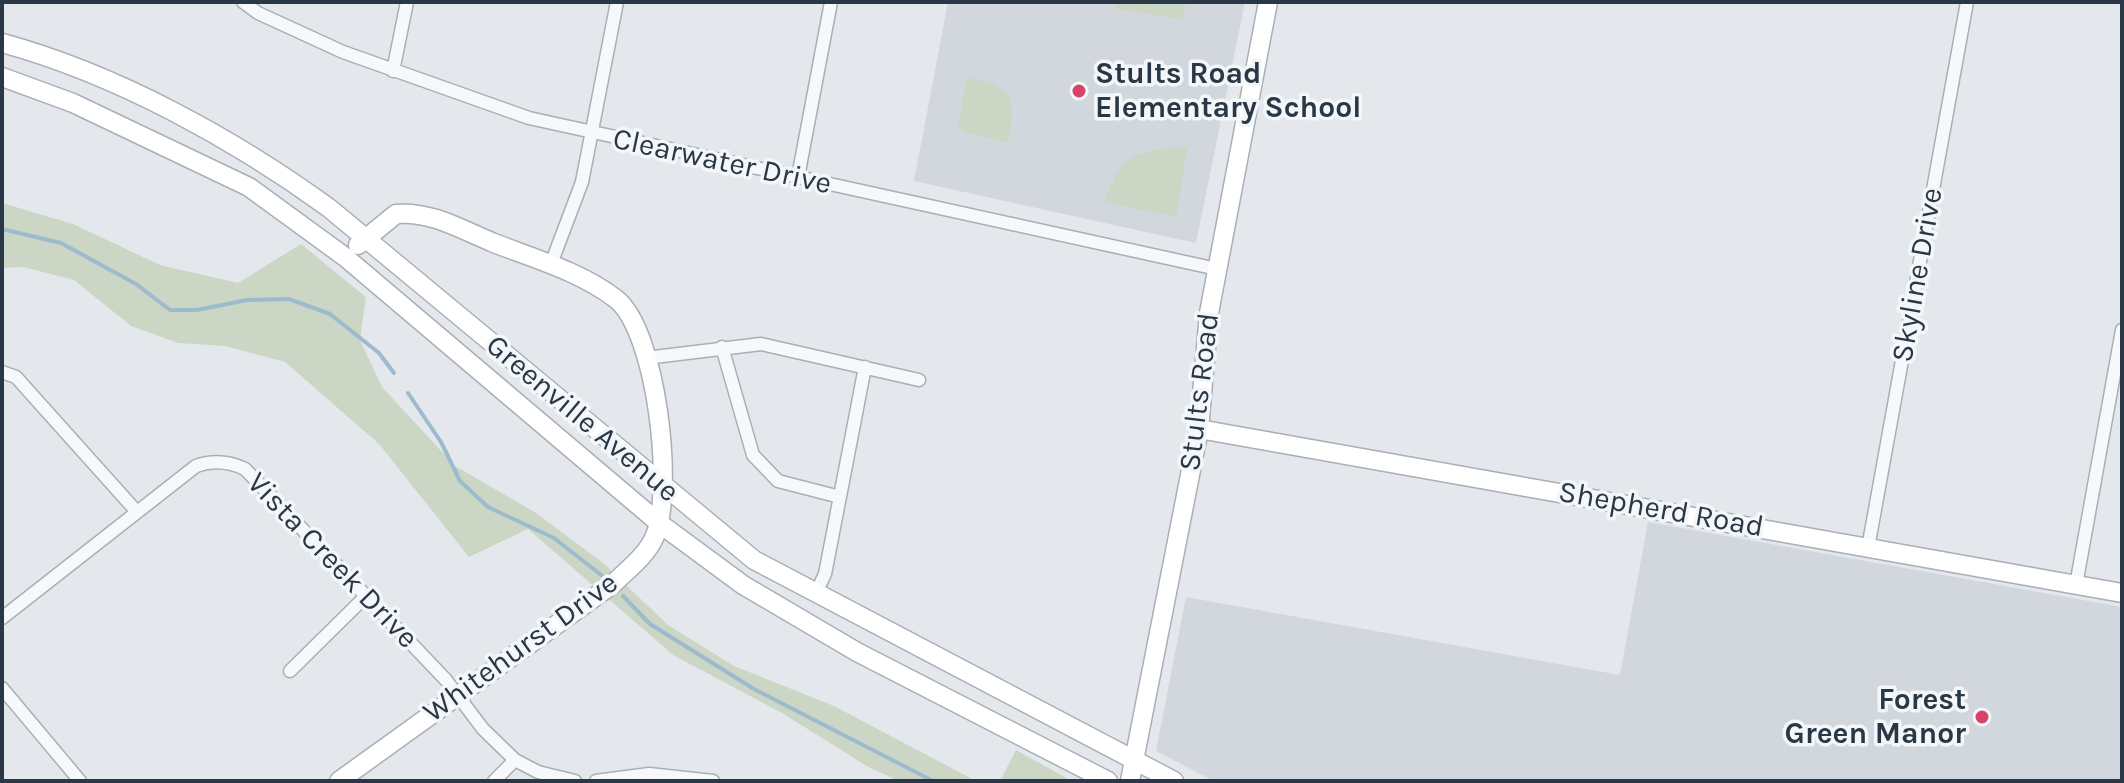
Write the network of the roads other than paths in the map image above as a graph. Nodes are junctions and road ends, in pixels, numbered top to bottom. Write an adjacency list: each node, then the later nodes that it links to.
1 (243, 2): 8 (street, Clearwater Drive)
2 (407, 2): 8 (street)
3 (617, 2): 10 (street)
4 (831, 2): 11 (street)
5 (1268, 2): 15 (main road, Stults Road)
6 (1967, 2): 27 (street, Skyline Drive)
7 (2, 43): 12 (main road, Greenville Avenue)
8 (393, 71): 10 (street, Clearwater Drive)
9 (2, 77): 13 (main road, Greenville Avenue)
10 (593, 135): 11 (street, Clearwater Drive); 14 (street)
11 (798, 177): 15 (street, Clearwater Drive)
12 (365, 239): 13 (main road, Whitehurst Drive); 14 (main road, Whitehurst Drive); 23 (main road, Greenville Avenue)
13 (345, 257): 26 (main road, Greenville Avenue)
14 (551, 264): 18 (main road, Whitehurst Drive)
15 (1217, 269): 22 (main road, Stults Road)
16 (2122, 330): 28 (street)
17 (722, 347): 18 (street); 19 (street); 24 (street)
18 (646, 358): 23 (main road, Whitehurst Drive)
19 (865, 367): 21 (street); 24 (street)
20 (2, 372): 25 (street)
21 (919, 380)
22 (1199, 429): 27 (main road, Shepherd Road); 37 (main road, Stults Road)
23 (664, 487): 26 (main road, Whitehurst Drive); 30 (main road, Greenville Avenue)
24 (840, 497): 30 (street)
25 (137, 512): 31 (street, Vista Creek Drive); 32 (street, Vista Creek Drive)
26 (659, 523): 35 (main road, Whitehurst Drive); 44 (main road, Greenville Avenue)
27 (1868, 548): 28 (main road, Shepherd Road)
28 (2076, 585): 29 (main road, Shepherd Road)
29 (2122, 593)
30 (815, 595): 37 (main road, Greenville Avenue)
31 (365, 597): 33 (street); 35 (street, Vista Creek Drive)
32 (2, 618)
33 (290, 671)
34 (2, 688): 38 (street)
35 (457, 696): 36 (street, Vista Creek Drive); 39 (main road, Whitehurst Drive)
36 (515, 760): 40 (street); 41 (street)
37 (1134, 761): 45 (main road, Stults Road); 46 (main road, Greenville Avenue)
38 (80, 781)
39 (339, 781)
40 (494, 781)
41 (575, 781)
42 (596, 781): 43 (street)
43 (713, 781)
44 (1108, 781)
45 (1130, 781)
46 (1174, 781)

